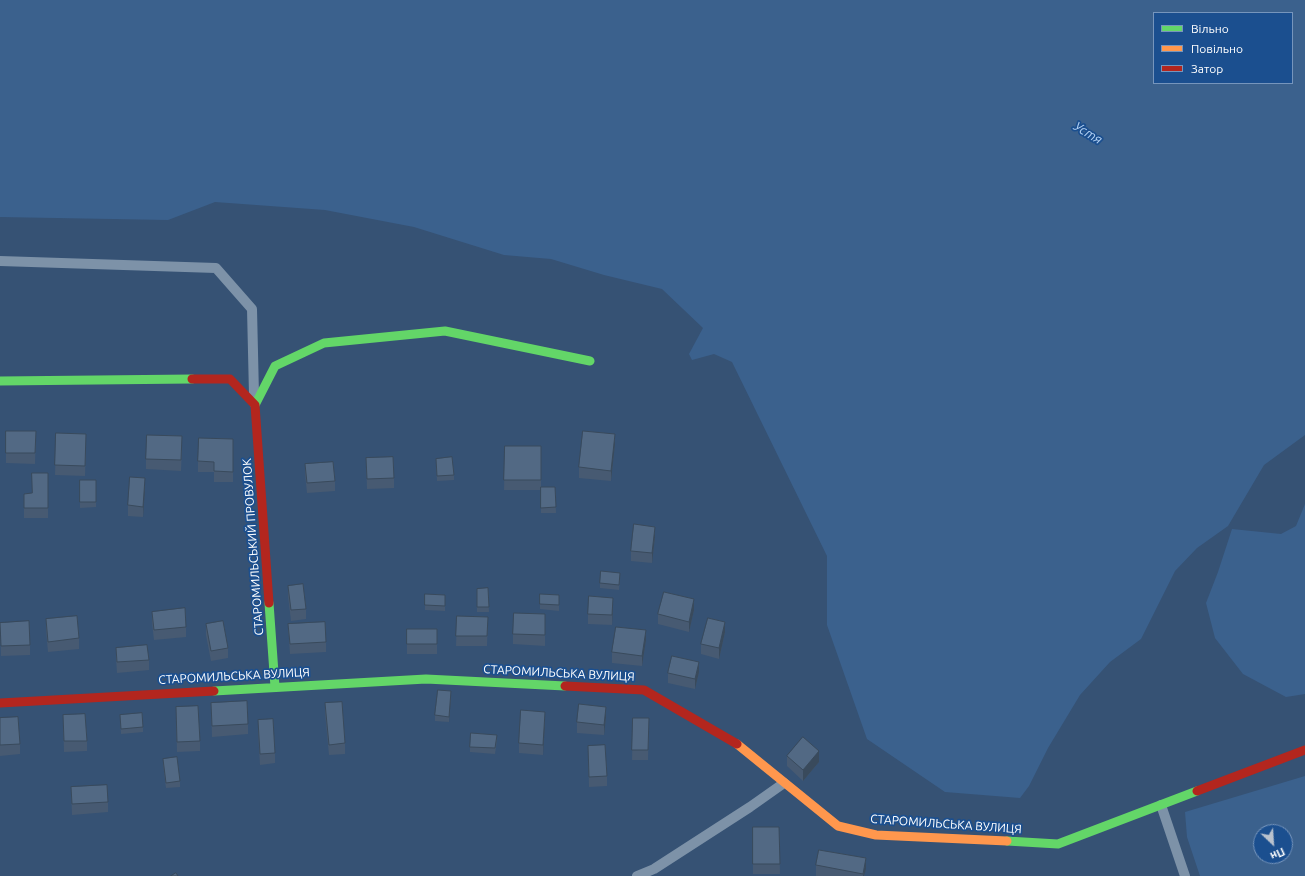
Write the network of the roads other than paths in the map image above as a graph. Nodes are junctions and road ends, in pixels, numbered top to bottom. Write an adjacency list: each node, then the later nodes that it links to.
1 (0, 261): 4 (lane)
2 (590, 361): 4 (street)
3 (0, 381): 4 (street)
4 (255, 405): 5 (street, СТАРОМИЛЬСЬКИЙ ПРОВУЛОК)
5 (275, 687): 6 (street, СТАРОМИЛЬСЬКА ВУЛИЦЯ); 8 (street, СТАРОМИЛЬСЬКА ВУЛИЦЯ)
6 (0, 703)
7 (1305, 750): 9 (street, СТАРОМИЛЬСЬКА ВУЛИЦЯ)
8 (784, 783): 9 (street, СТАРОМИЛЬСЬКА ВУЛИЦЯ); 10 (lane)
9 (1161, 805): 11 (lane)
10 (637, 876)
11 (1185, 876)

